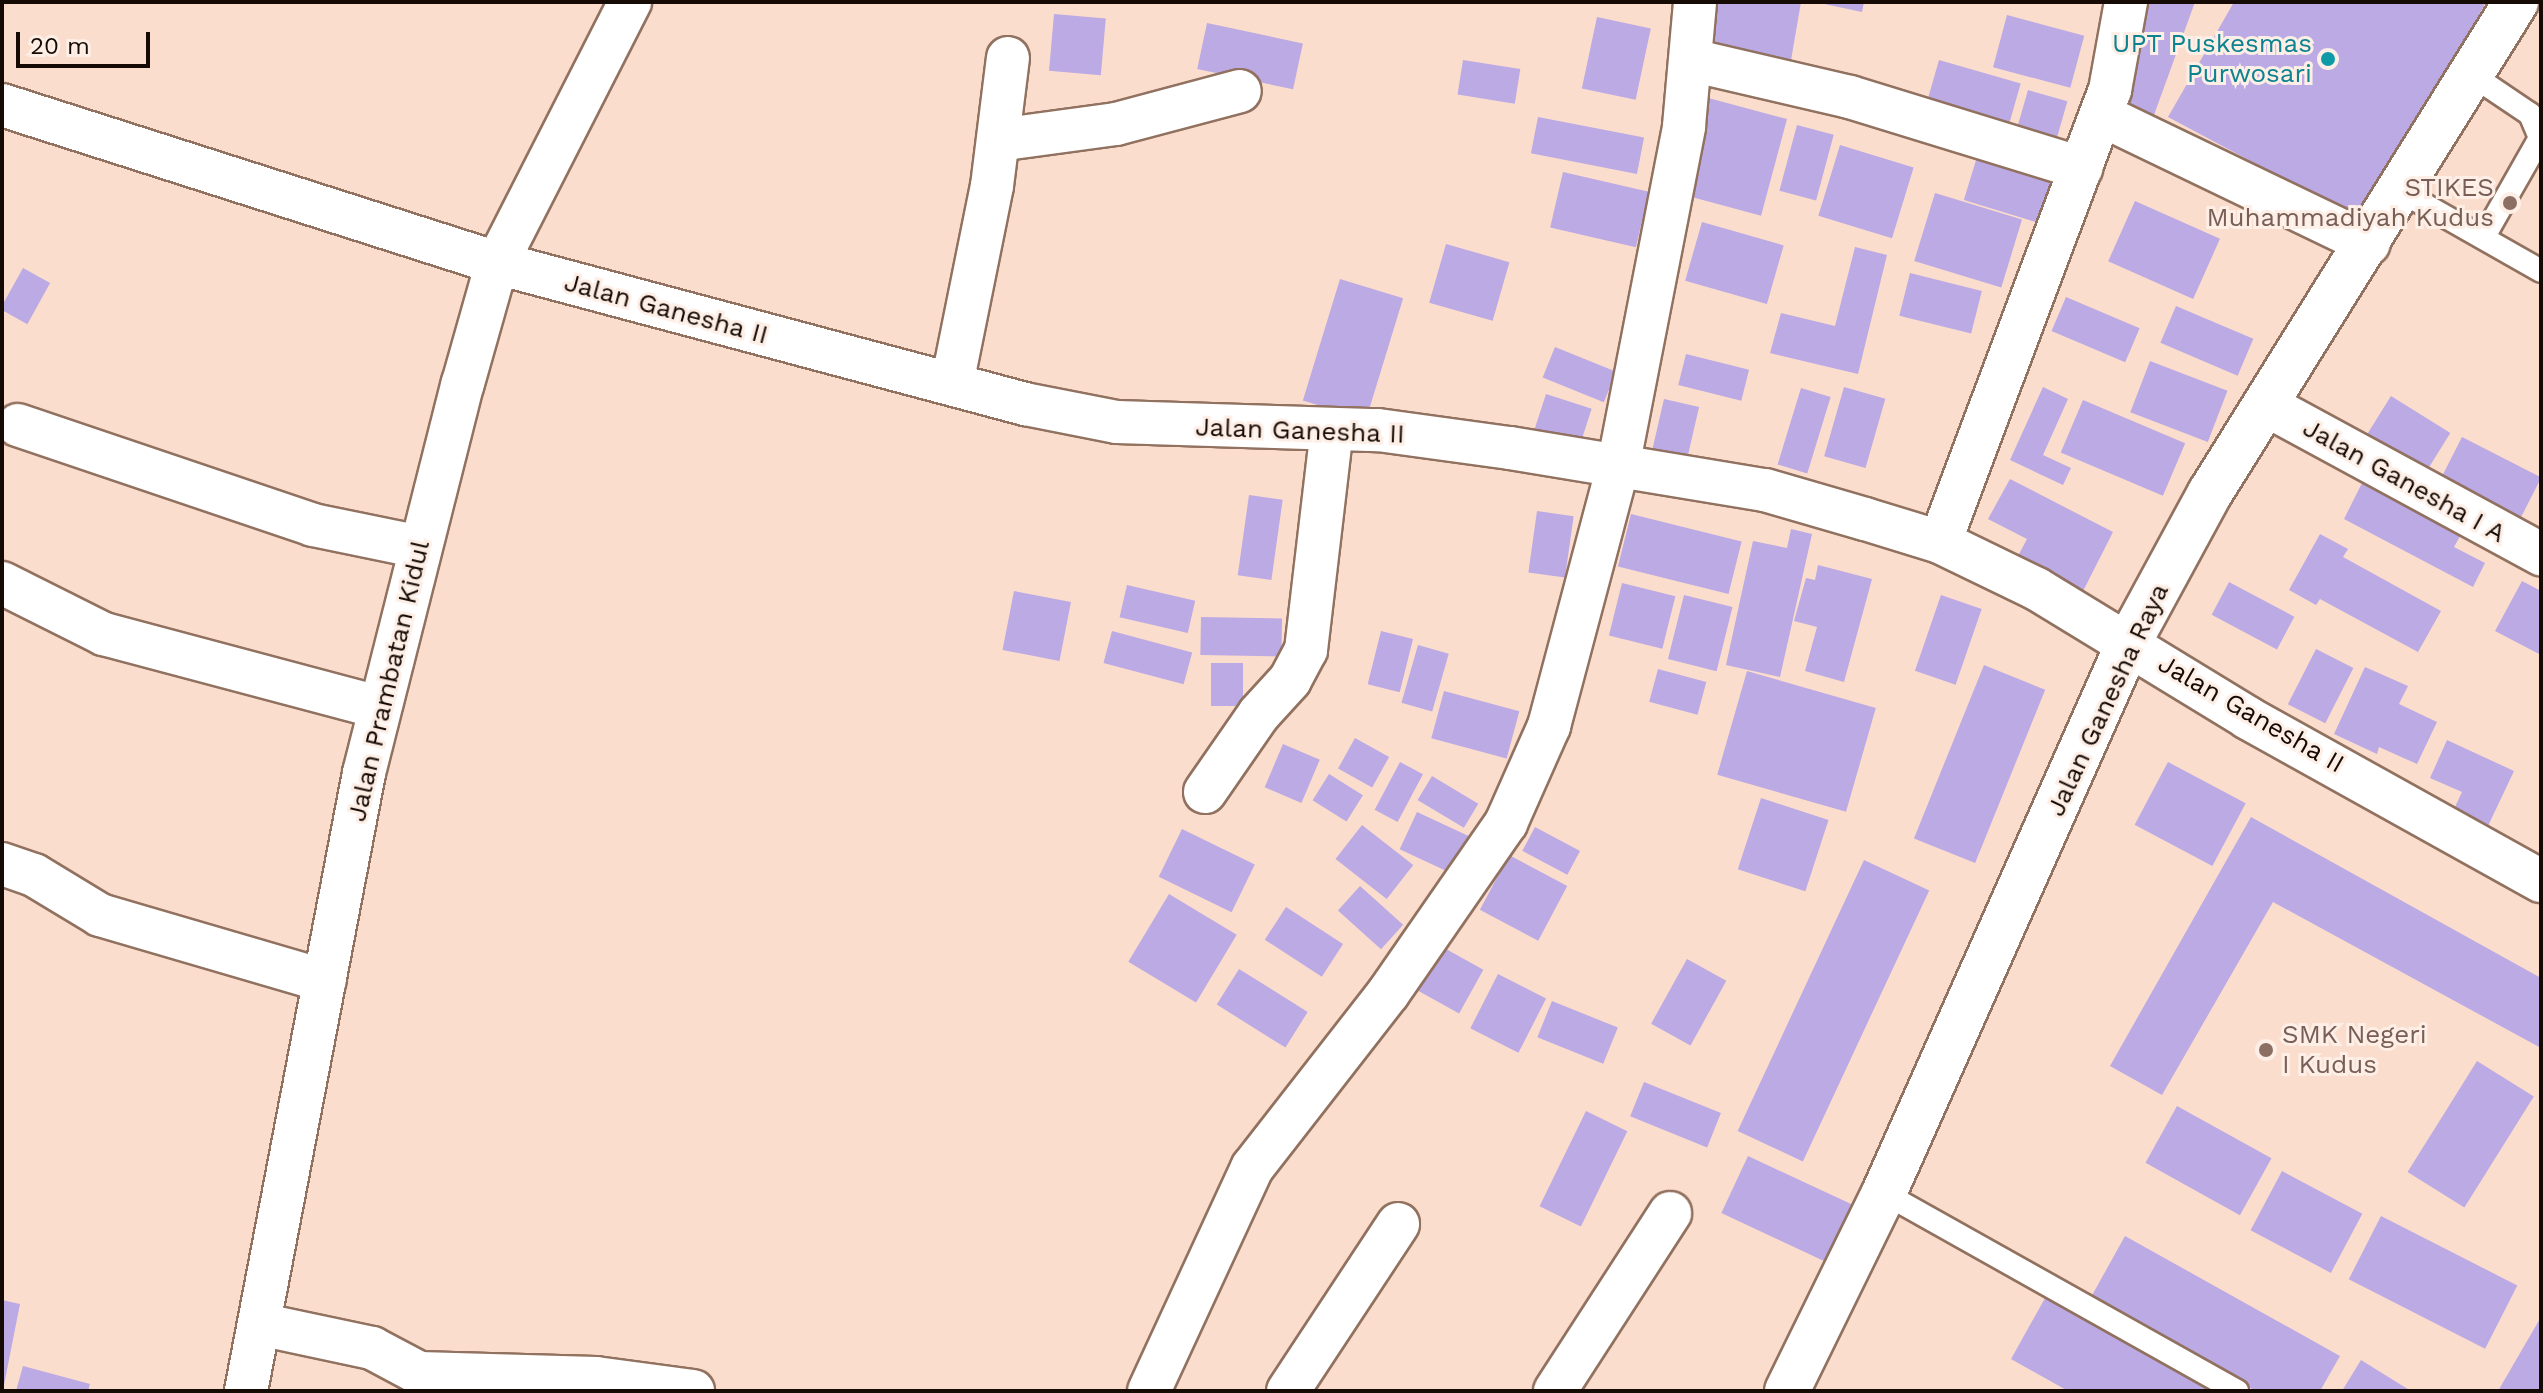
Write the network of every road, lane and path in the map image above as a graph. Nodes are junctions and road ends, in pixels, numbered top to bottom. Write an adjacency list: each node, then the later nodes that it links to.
1 (630, 2): 16 (street, Jalan Prambatan Kidul)
2 (1695, 2): 6 (street)
3 (2126, 2): 10 (street)
4 (2516, 2): 7 (street, Jalan Ganesha Raya)
5 (1008, 58): 11 (street)
6 (1691, 60): 12 (street); 22 (street)
7 (2472, 75): 13 (street, Jalan Ganesha Raya); 14 (lane)
8 (1240, 91): 11 (street)
9 (2, 105): 16 (street, Jalan Ganesha II)
10 (2101, 115): 12 (street); 15 (street)
11 (998, 140): 18 (street)
12 (2081, 168): 23 (street)
13 (2402, 192): 14 (lane); 15 (street, Jalan Ganesha Raya)
14 (2485, 235): 17 (lane)
15 (2369, 244): 19 (street, Jalan Ganesha Raya)
16 (497, 263): 18 (street, Jalan Ganesha II); 24 (street, Jalan Prambatan Kidul)
17 (2541, 271)
18 (952, 384): 21 (street, Jalan Ganesha II)
19 (2268, 406): 25 (street, Jalan Ganesha I A); 27 (street, Jalan Ganesha Raya)
20 (18, 425): 24 (street)
21 (1332, 430): 22 (street, Jalan Ganesha II); 29 (street)
22 (1618, 467): 23 (street, Jalan Ganesha II); 39 (street)
23 (1940, 542): 27 (street, Jalan Ganesha II)
24 (420, 547): 28 (street, Jalan Prambatan Kidul)
25 (2541, 554)
26 (2, 583): 28 (street)
27 (2129, 642): 31 (street, Jalan Ganesha II); 33 (street, Jalan Ganesha Raya)
28 (379, 707): 32 (street, Jalan Prambatan Kidul)
29 (1205, 792)
30 (2, 864): 32 (street)
31 (2541, 881)
32 (325, 981): 36 (street, Jalan Prambatan Kidul)
33 (1884, 1193): 42 (street, Jalan Ganesha Raya); 43 (lane)
34 (1670, 1213): 41 (street)
35 (1398, 1224): 40 (street)
36 (259, 1324): 37 (street, Jalan Prambatan Kidul); 38 (street)
37 (246, 1391)
38 (693, 1391)
39 (1149, 1391)
40 (1288, 1391)
41 (1555, 1391)
42 (1787, 1391)
43 (2237, 1391)

